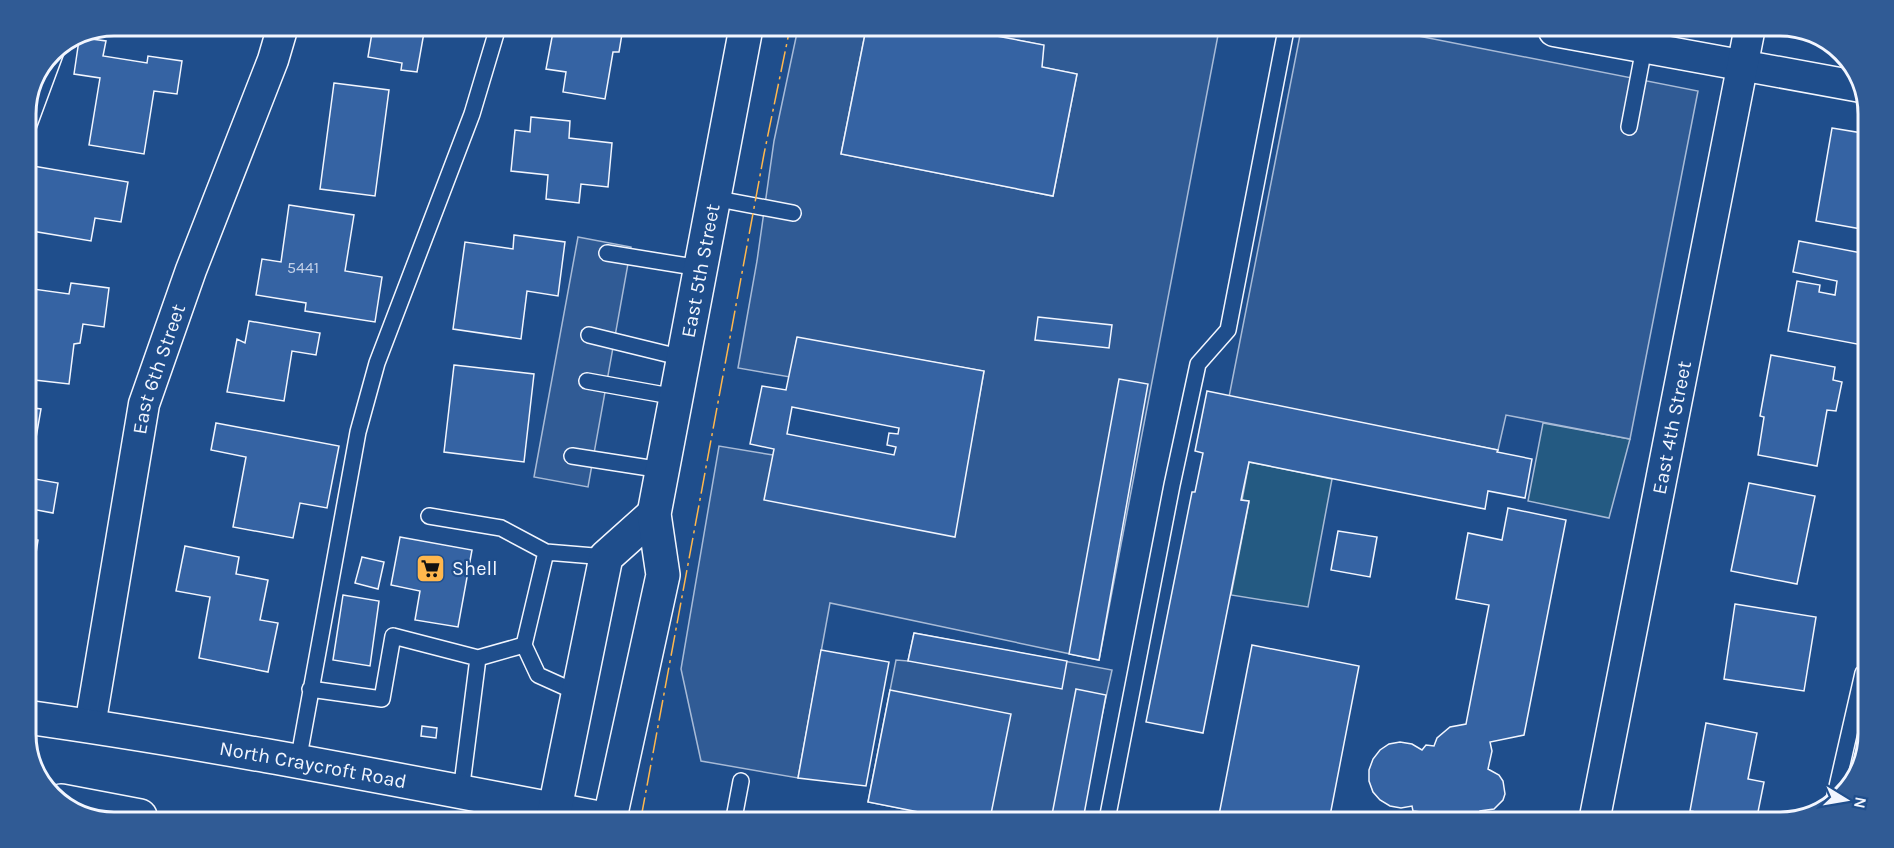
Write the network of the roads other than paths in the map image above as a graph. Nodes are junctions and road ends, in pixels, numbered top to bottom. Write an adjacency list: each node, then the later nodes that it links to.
1 (280, 36): 33 (street, East 6th Street)
2 (495, 36): 29 (lane)
3 (744, 36): 13 (street, East 5th Street)
4 (1285, 36): 44 (lane)
5 (1580, 36): 7 (street)
6 (1748, 36): 8 (street, East 4th Street)
7 (1644, 48): 8 (street); 12 (lane)
8 (1742, 67): 10 (street); 45 (street, East 4th Street)
9 (49, 71): 11 (lane)
10 (1853, 86)
11 (37, 102)
12 (1629, 127)
13 (713, 198): 14 (lane); 16 (street, East 5th Street)
14 (792, 213)
15 (607, 253): 16 (lane)
16 (700, 268): 18 (street, East 5th Street)
17 (589, 335): 18 (lane)
18 (683, 358): 20 (street, East 5th Street)
19 (587, 381): 20 (lane)
20 (676, 397): 22 (street, East 5th Street)
21 (572, 456): 22 (lane)
22 (662, 470): 23 (street, East 5th Street)
23 (654, 514): 26 (street); 42 (street, East 5th Street)
24 (429, 516): 25 (lane)
25 (546, 552): 26 (lane); 27 (lane)
26 (606, 557): 30 (street)
27 (524, 645): 28 (lane); 30 (lane)
28 (478, 658): 29 (lane); 37 (lane)
29 (310, 689): 34 (lane)
30 (578, 693): 41 (street)
31 (1858, 696): 35 (lane)
32 (36, 718): 33 (street, North Craycroft Road)
33 (90, 726): 34 (street, North Craycroft Road)
34 (298, 762): 37 (street, North Craycroft Road)
35 (1841, 770)
36 (741, 781): 43 (lane)
37 (461, 792): 40 (street, North Craycroft Road)
38 (82, 805): 39 (street)
39 (119, 812)
40 (550, 812)
41 (554, 812)
42 (611, 812)
43 (735, 812)
44 (1109, 812)
45 (1596, 812)

